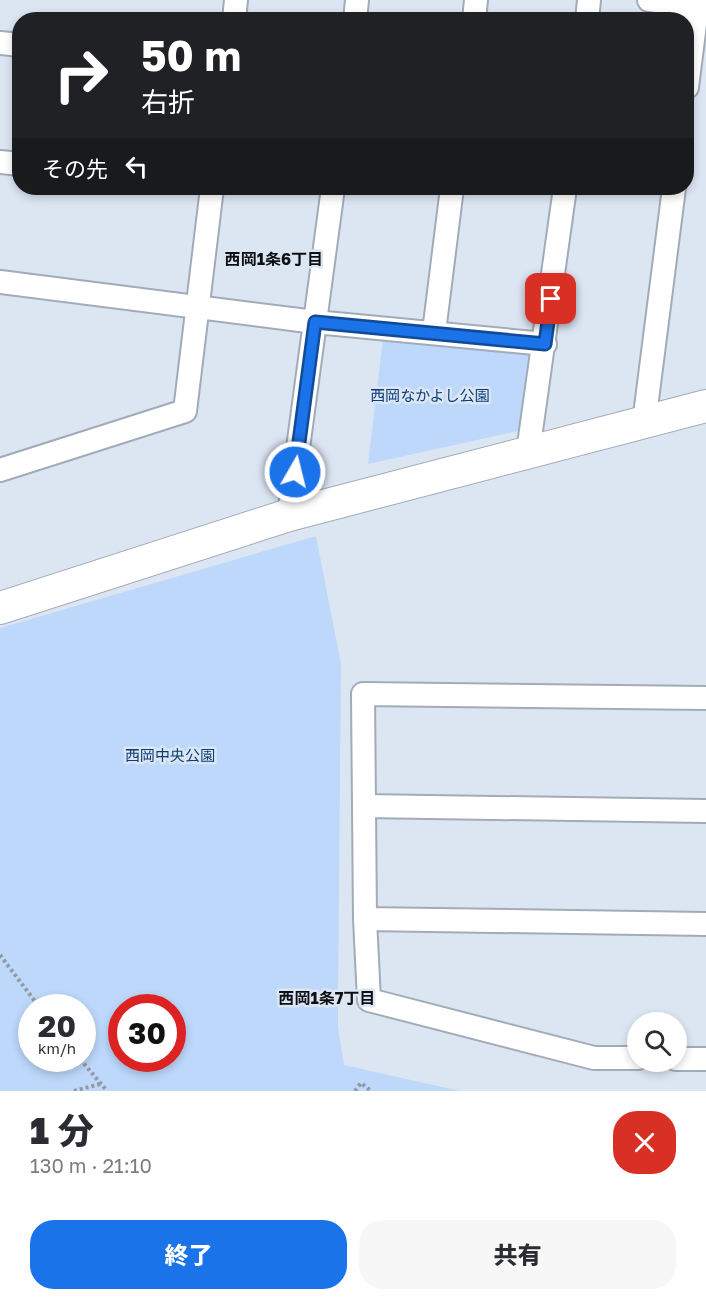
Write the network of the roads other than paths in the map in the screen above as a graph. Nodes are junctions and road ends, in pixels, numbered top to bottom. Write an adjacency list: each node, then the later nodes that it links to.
1 (649, 0): 2 (street)
2 (700, 6): 3 (street)
3 (694, 43)
4 (211, 195): 11 (street)
5 (332, 195): 12 (street)
6 (451, 195): 13 (street)
7 (564, 195): 14 (street)
8 (673, 195): 16 (street)
9 (0, 282): 10 (street); 11 (street)
10 (0, 287)
11 (200, 308): 12 (street); 18 (street)
12 (315, 322): 13 (street); 19 (street)
13 (434, 332): 14 (street)
14 (545, 344): 17 (street)
15 (706, 406): 16 (street)
16 (644, 423): 17 (street)
17 (528, 452): 19 (street)
18 (0, 470)
19 (289, 514): 20 (street)
20 (0, 608)
21 (706, 698): 22 (street)
22 (364, 806): 23 (street); 24 (street)
23 (706, 811)
24 (365, 919): 25 (street); 26 (street)
25 (706, 924)
26 (627, 1058)
27 (687, 1059): 28 (street)
28 (706, 1059)

